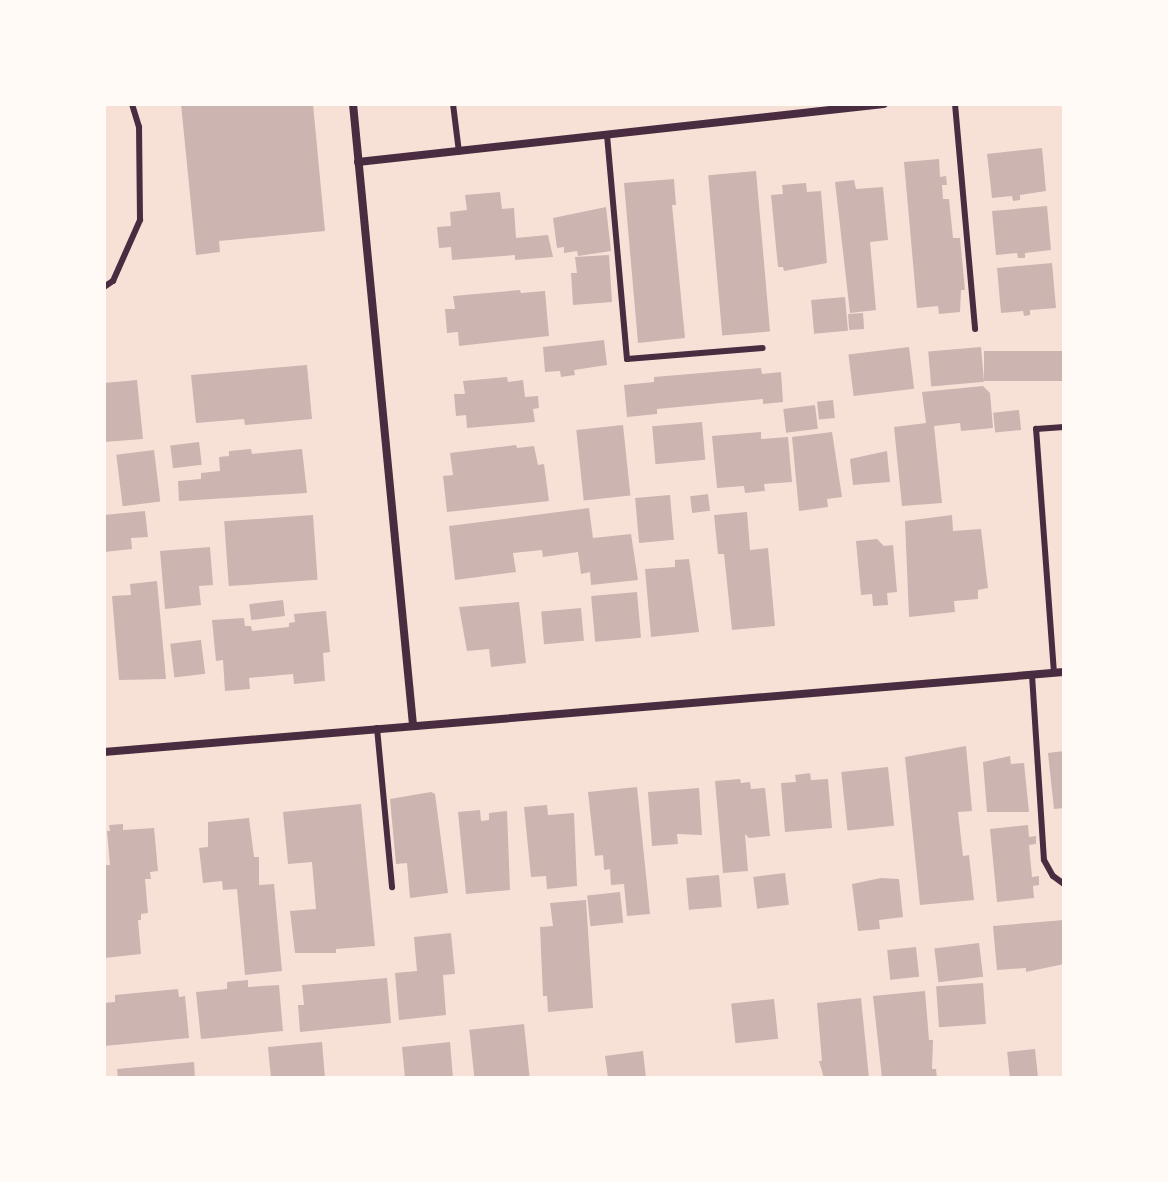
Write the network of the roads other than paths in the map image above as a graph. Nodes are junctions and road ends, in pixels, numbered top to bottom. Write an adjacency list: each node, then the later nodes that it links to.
1 (132, 104): 9 (lane)
2 (353, 104): 8 (street)
3 (453, 104): 7 (lane)
4 (884, 104): 6 (street)
5 (955, 104): 10 (lane)
6 (607, 135): 7 (street); 11 (lane)
7 (459, 152): 8 (street)
8 (358, 162): 15 (street)
9 (104, 287)
10 (975, 329)
11 (763, 348)
12 (1064, 427): 13 (lane)
13 (1059, 673): 14 (street)
14 (1032, 675): 15 (street); 18 (lane)
15 (413, 725): 16 (street)
16 (377, 728): 17 (street); 19 (lane)
17 (104, 752)
18 (1064, 884)
19 (392, 887)

